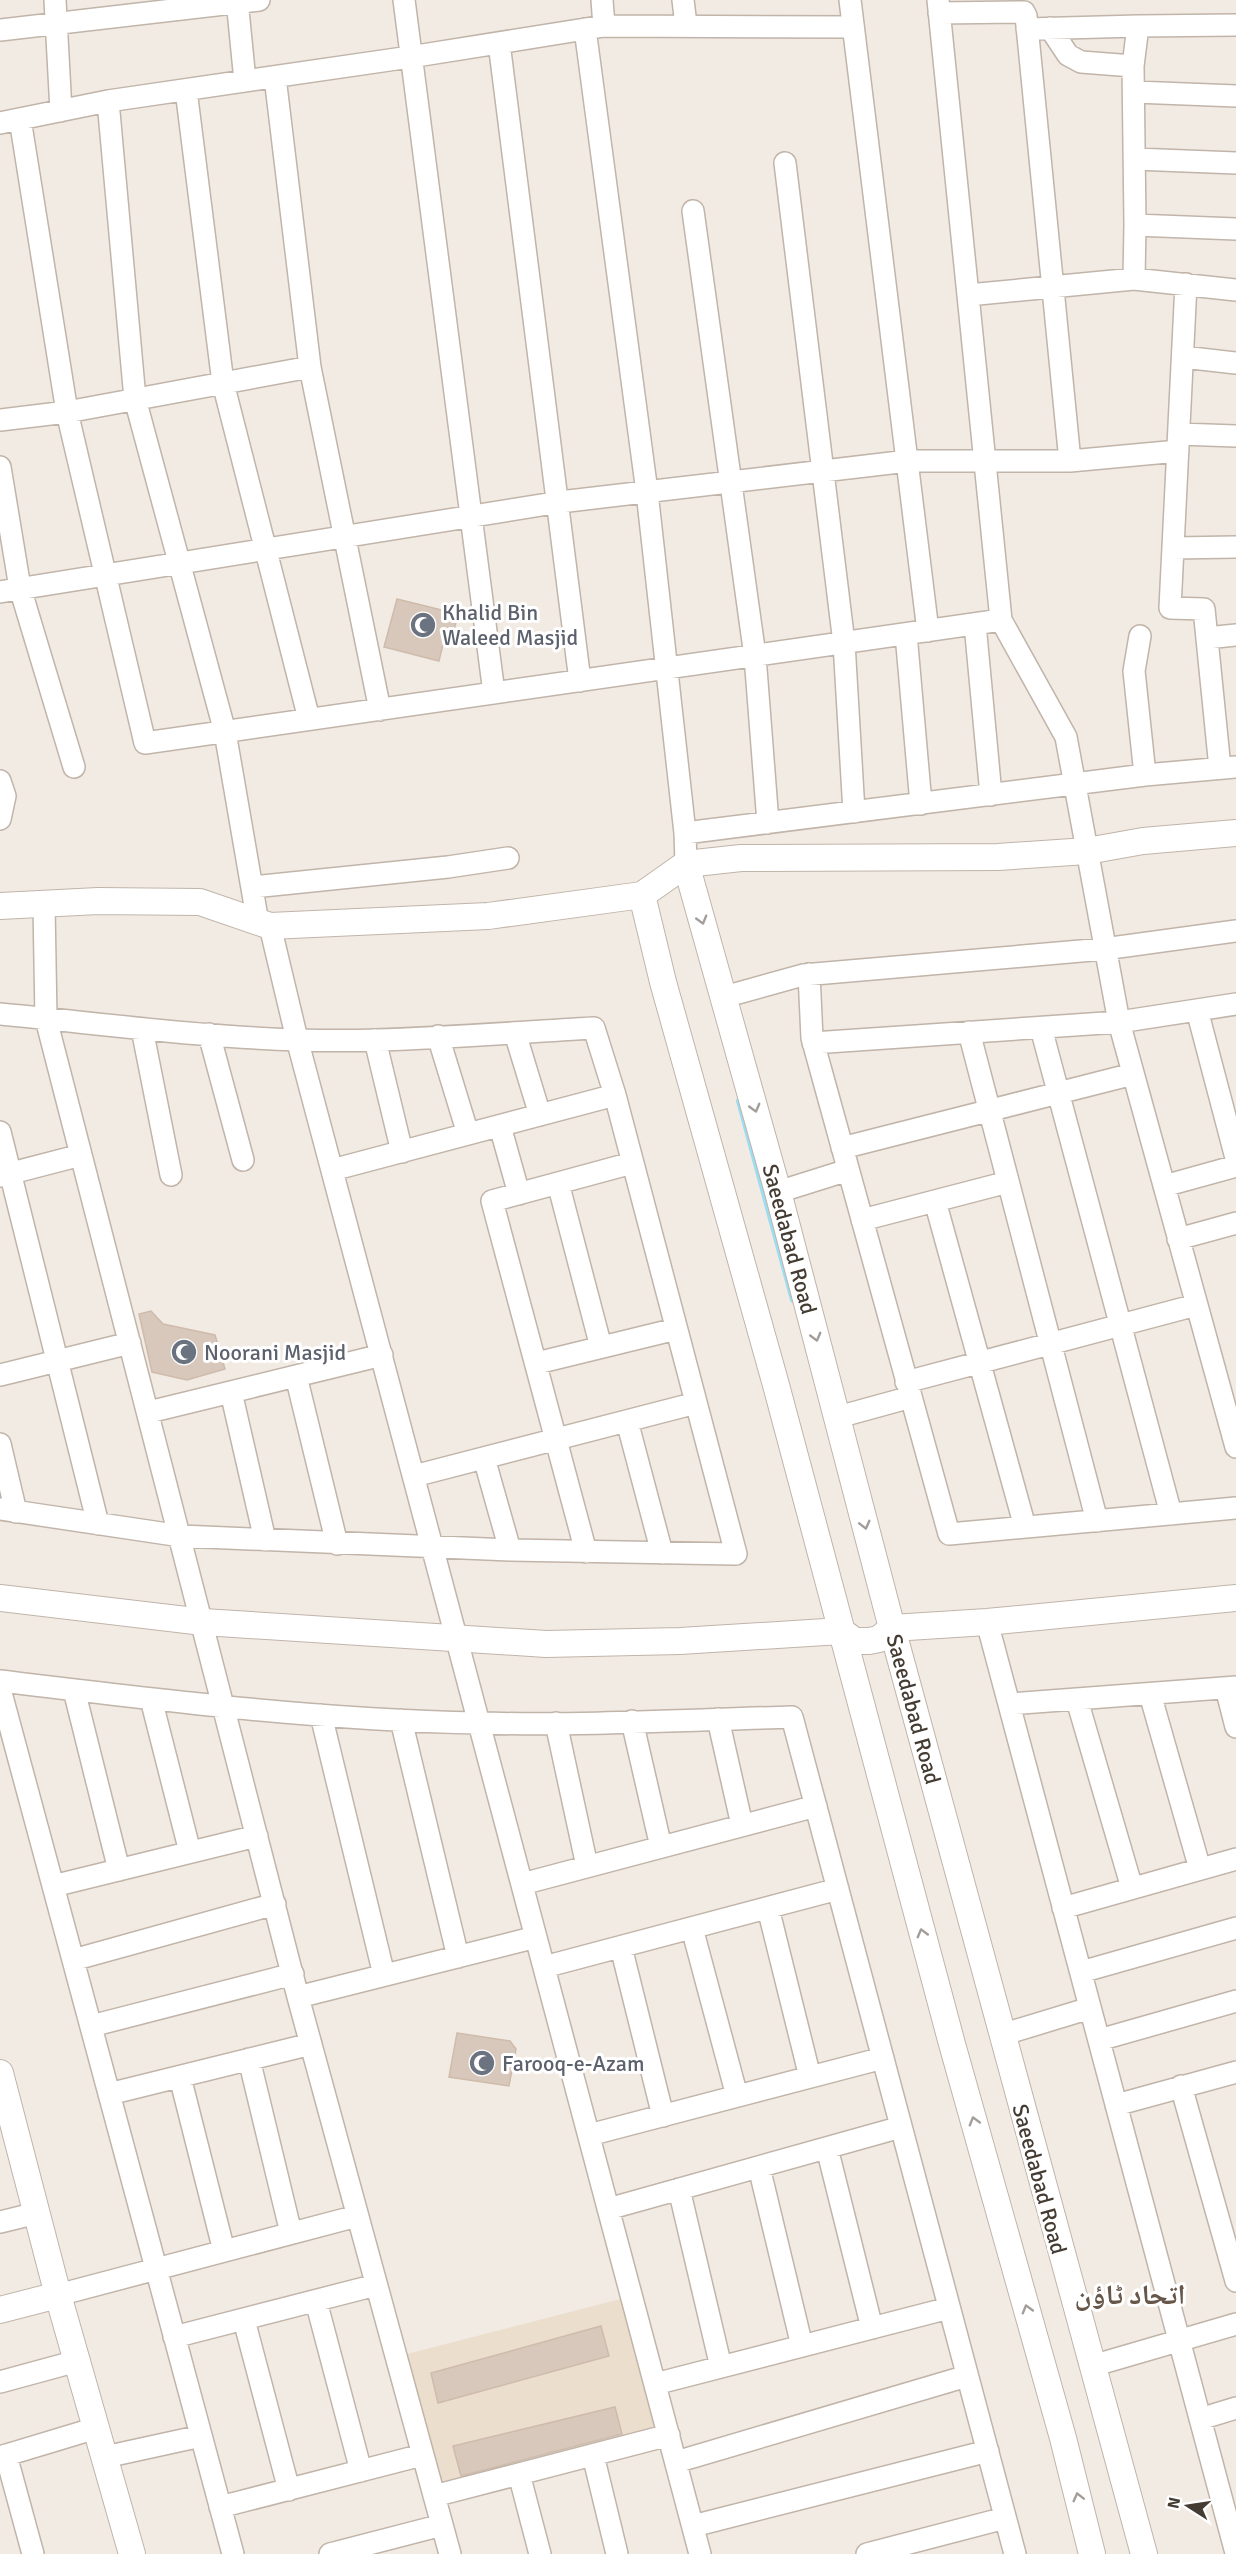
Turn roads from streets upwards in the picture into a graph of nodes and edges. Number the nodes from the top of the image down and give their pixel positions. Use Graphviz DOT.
graph roads {
  1 [pos="56,0"];
  2 [pos="259,0"];
  3 [pos="404,0"];
  4 [pos="602,0"];
  5 [pos="683,0"];
  6 [pos="850,0"];
  7 [pos="237,1"];
  8 [pos="157,6"];
  9 [pos="938,6"];
  10 [pos="57,23"];
  11 [pos="686,25"];
  12 [pos="1236,25"];
  13 [pos="1138,26"];
  14 [pos="595,27"];
  15 [pos="853,27"];
  16 [pos="1050,28"];
  17 [pos="1027,29"];
  18 [pos="0,30"];
  19 [pos="499,43"];
  20 [pos="410,57"];
  21 [pos="1133,66"];
  22 [pos="274,77"];
  23 [pos="245,81"];
  24 [pos="186,90"];
  25 [pos="1135,92"];
  26 [pos="1236,96"];
  27 [pos="108,101"];
  28 [pos="61,111"];
  29 [pos="10,121"];
  30 [pos="1135,159"];
  31 [pos="785,163"];
  32 [pos="1236,163"];
  33 [pos="693,211"];
  34 [pos="1135,225"];
  35 [pos="1236,229"];
  36 [pos="1134,279"];
  37 [pos="1186,284"];
  38 [pos="1052,287"];
  39 [pos="1236,290"];
  40 [pos="968,295"];
  41 [pos="1183,357"];
  42 [pos="1236,363"];
  43 [pos="310,367"];
  44 [pos="223,383"];
  45 [pos="135,399"];
  46 [pos="67,412"];
  47 [pos="0,420"];
  48 [pos="1236,436"];
  49 [pos="1179,443"];
  50 [pos="907,461"];
  51 [pos="985,461"];
  52 [pos="1070,461"];
  53 [pos="0,467"];
  54 [pos="823,471"];
  55 [pos="731,482"];
  56 [pos="648,492"];
  57 [pos="557,502"];
  58 [pos="471,516"];
  59 [pos="344,536"];
  60 [pos="1236,547"];
  61 [pos="1173,548"];
  62 [pos="265,549"];
  63 [pos="180,563"];
  64 [pos="104,575"];
  65 [pos="10,590"];
  66 [pos="1001,620"];
  67 [pos="975,624"];
  68 [pos="928,631"];
  69 [pos="906,634"];
  70 [pos="1236,635"];
  71 [pos="1140,636"];
  72 [pos="1207,638"];
  73 [pos="843,643"];
  74 [pos="755,656"];
  75 [pos="667,668"];
  76 [pos="580,681"];
  77 [pos="494,693"];
  78 [pos="380,710"];
  79 [pos="309,720"];
  80 [pos="225,732"];
  81 [pos="74,767"];
  82 [pos="1228,768"];
  83 [pos="1145,775"];
  84 [pos="0,781"];
  85 [pos="1075,785"];
  86 [pos="991,795"];
  87 [pos="921,804"];
  88 [pos="854,812"];
  89 [pos="0,819"];
  90 [pos="768,823"];
  91 [pos="685,833"];
  92 [pos="1236,833"];
  93 [pos="1087,851"];
  94 [pos="508,858"];
  95 [pos="686,864"];
  96 [pos="254,887"];
  97 [pos="642,895"];
  98 [pos="44,905"];
  99 [pos="0,906"];
  100 [pos="264,924"];
  101 [pos="1236,931"];
  102 [pos="1104,949"];
  103 [pos="809,974"];
  104 [pos="724,997"];
  105 [pos="1236,1004"];
  106 [pos="1197,1010"];
  107 [pos="0,1014"];
  108 [pos="46,1019"];
  109 [pos="1119,1022"];
  110 [pos="1041,1028"];
  111 [pos="142,1029"];
  112 [pos="969,1032"];
  113 [pos="515,1033"];
  114 [pos="209,1034"];
  115 [pos="438,1036"];
  116 [pos="297,1038"];
  117 [pos="375,1040"];
  118 [pos="813,1043"];
  119 [pos="1133,1074"];
  120 [pos="1058,1093"];
  121 [pos="615,1095"];
  122 [pos="989,1111"];
  123 [pos="540,1115"];
  124 [pos="500,1126"];
  125 [pos="0,1132"];
  126 [pos="468,1134"];
  127 [pos="842,1148"];
  128 [pos="402,1152"];
  129 [pos="81,1155"];
  130 [pos="1236,1158"];
  131 [pos="243,1160"];
  132 [pos="632,1163"];
  133 [pos="1236,1166"];
  134 [pos="332,1170"];
  135 [pos="848,1170"];
  136 [pos="5,1175"];
  137 [pos="171,1175"];
  138 [pos="1008,1182"];
  139 [pos="558,1183"];
  140 [pos="1164,1186"];
  141 [pos="778,1192"];
  142 [pos="519,1194"];
  143 [pos="935,1201"];
  144 [pos="862,1220"];
  145 [pos="1236,1223"];
  146 [pos="1178,1239"];
  147 [pos="1196,1305"];
  148 [pos="1120,1325"];
  149 [pos="676,1329"];
  150 [pos="130,1343"];
  151 [pos="1050,1344"];
  152 [pos="601,1347"];
  153 [pos="382,1355"];
  154 [pos="57,1361"];
  155 [pos="537,1363"];
  156 [pos="980,1363"];
  157 [pos="0,1375"];
  158 [pos="296,1376"];
  159 [pos="1227,1381"];
  160 [pos="909,1390"];
  161 [pos="231,1392"];
  162 [pos="696,1403"];
  163 [pos="148,1412"];
  164 [pos="838,1417"];
  165 [pos="627,1421"];
  166 [pos="557,1439"];
  167 [pos="0,1444"];
  168 [pos="1236,1446"];
  169 [pos="484,1458"];
  170 [pos="414,1476"];
  171 [pos="1236,1508"];
  172 [pos="8,1510"];
  173 [pos="1171,1514"];
  174 [pos="1097,1521"];
  175 [pos="98,1524"];
  176 [pos="1025,1527"];
  177 [pos="181,1536"];
  178 [pos="265,1540"];
  179 [pos="337,1544"];
  180 [pos="433,1547"];
  181 [pos="510,1550"];
  182 [pos="586,1551"];
  183 [pos="662,1553"];
  184 [pos="0,1598"];
  185 [pos="1236,1598"];
  186 [pos="203,1622"];
  187 [pos="987,1622"];
  188 [pos="892,1628"];
  189 [pos="841,1631"];
  190 [pos="457,1638"];
  191 [pos="0,1681"];
  192 [pos="1231,1687"];
  193 [pos="0,1689"];
  194 [pos="74,1690"];
  195 [pos="1150,1694"];
  196 [pos="151,1699"];
  197 [pos="1077,1700"];
  198 [pos="1009,1704"];
  199 [pos="225,1708"];
  200 [pos="321,1715"];
  201 [pos="718,1719"];
  202 [pos="401,1720"];
  203 [pos="632,1721"];
  204 [pos="479,1723"];
  205 [pos="556,1724"];
  206 [pos="1236,1727"];
  207 [pos="816,1806"];
  208 [pos="742,1825"];
  209 [pos="257,1836"];
  210 [pos="661,1847"];
  211 [pos="190,1852"];
  212 [pos="1236,1859"];
  213 [pos="587,1866"];
  214 [pos="1200,1869"];
  215 [pos="119,1870"];
  216 [pos="522,1884"];
  217 [pos="53,1886"];
  218 [pos="1132,1888"];
  219 [pos="838,1889"];
  220 [pos="275,1904"];
  221 [pos="768,1908"];
  222 [pos="1063,1908"];
  223 [pos="692,1928"];
  224 [pos="1236,1928"];
  225 [pos="536,1937"];
  226 [pos="621,1947"];
  227 [pos="458,1957"];
  228 [pos="73,1960"];
  229 [pos="544,1967"];
  230 [pos="1081,1972"];
  231 [pos="292,1974"];
  232 [pos="384,1975"];
  233 [pos="298,1997"];
  234 [pos="1236,2001"];
  235 [pos="1090,2008"];
  236 [pos="91,2026"];
  237 [pos="1001,2035"];
  238 [pos="1098,2040"];
  239 [pos="311,2044"];
  240 [pos="883,2058"];
  241 [pos="249,2059"];
  242 [pos="1236,2072"];
  243 [pos="0,2073"];
  244 [pos="180,2077"];
  245 [pos="810,2077"];
  246 [pos="1181,2085"];
  247 [pos="109,2094"];
  248 [pos="737,2096"];
  249 [pos="1116,2105"];
  250 [pos="663,2116"];
  251 [pos="901,2127"];
  252 [pos="589,2135"];
  253 [pos="827,2148"];
  254 [pos="759,2167"];
  255 [pos="679,2189"];
  256 [pos="608,2209"];
  257 [pos="37,2213"];
  258 [pos="357,2216"];
  259 [pos="0,2222"];
  260 [pos="291,2233"];
  261 [pos="224,2251"];
  262 [pos="156,2269"];
  263 [pos="1236,2281"];
  264 [pos="376,2285"];
  265 [pos="58,2295"];
  266 [pos="316,2301"];
  267 [pos="949,2308"];
  268 [pos="0,2310"];
  269 [pos="244,2320"];
  270 [pos="1236,2324"];
  271 [pos="872,2328"];
  272 [pos="174,2337"];
  273 [pos="1179,2341"];
  274 [pos="802,2346"];
  275 [pos="77,2361"];
  276 [pos="1092,2366"];
  277 [pos="721,2367"];
  278 [pos="967,2376"];
  279 [pos="0,2382"];
  280 [pos="655,2384"];
  281 [pos="1236,2408"];
  282 [pos="1200,2419"];
  283 [pos="96,2428"];
  284 [pos="669,2435"];
  285 [pos="201,2436"];
  286 [pos="988,2451"];
  287 [pos="423,2455"];
  288 [pos="593,2455"];
  289 [pos="3,2456"];
  290 [pos="105,2457"];
  291 [pos="676,2462"];
  292 [pos="362,2471"];
  293 [pos="519,2474"];
  294 [pos="289,2490"];
  295 [pos="434,2496"];
  296 [pos="220,2507"];
  297 [pos="1005,2518"];
  298 [pos="442,2525"];
  299 [pos="693,2526"];
  300 [pos="1236,2553"];
  301 [pos="33,2554"];
  302 [pos="132,2554"];
  303 [pos="233,2554"];
  304 [pos="330,2554"];
  305 [pos="450,2554"];
  306 [pos="540,2554"];
  307 [pos="617,2554"];
  308 [pos="700,2554"];
  309 [pos="867,2554"];
  310 [pos="1015,2554"];
  311 [pos="1092,2554"];
  312 [pos="1144,2554"];
  1 -- 10 [label="street"];
  2 -- 7 [label="street"];
  3 -- 20 [label="street"];
  4 -- 14 [label="street"];
  5 -- 11 [label="street"];
  6 -- 15 [label="street"];
  7 -- 8 [label="street"];
  7 -- 23 [label="street"];
  8 -- 10 [label="street"];
  9 -- 17 [label="street"];
  9 -- 40 [label="street"];
  10 -- 18 [label="street"];
  10 -- 28 [label="street"];
  11 -- 14 [label="street"];
  11 -- 15 [label="street"];
  12 -- 13 [label="street"];
  13 -- 16 [label="street"];
  13 -- 21 [label="street"];
  14 -- 19 [label="street"];
  14 -- 56 [label="street"];
  15 -- 50 [label="street"];
  16 -- 17 [label="street"];
  16 -- 21 [label="street"];
  17 -- 38 [label="street"];
  19 -- 20 [label="street"];
  19 -- 57 [label="street"];
  20 -- 22 [label="street"];
  20 -- 58 [label="street"];
  21 -- 25 [label="street"];
  22 -- 23 [label="street"];
  22 -- 43 [label="street"];
  23 -- 24 [label="street"];
  24 -- 27 [label="street"];
  24 -- 44 [label="street"];
  25 -- 26 [label="street"];
  25 -- 30 [label="street"];
  27 -- 28 [label="street"];
  27 -- 45 [label="street"];
  28 -- 29 [label="street"];
  29 -- 46 [label="street"];
  30 -- 32 [label="street"];
  30 -- 34 [label="street"];
  31 -- 54 [label="street"];
  33 -- 55 [label="street"];
  34 -- 35 [label="street"];
  34 -- 36 [label="street"];
  36 -- 37 [label="street"];
  36 -- 38 [label="street"];
  37 -- 39 [label="street"];
  37 -- 41 [label="street"];
  38 -- 40 [label="street"];
  38 -- 52 [label="street"];
  40 -- 51 [label="street"];
  41 -- 42 [label="street"];
  41 -- 49 [label="street"];
  43 -- 44 [label="street"];
  43 -- 59 [label="street"];
  44 -- 45 [label="street"];
  44 -- 62 [label="street"];
  45 -- 46 [label="street"];
  45 -- 63 [label="street"];
  46 -- 47 [label="street"];
  46 -- 64 [label="street"];
  48 -- 49 [label="street"];
  49 -- 52 [label="street"];
  49 -- 61 [label="street"];
  50 -- 51 [label="street"];
  50 -- 54 [label="street"];
  50 -- 68 [label="street"];
  51 -- 52 [label="street"];
  51 -- 66 [label="street"];
  53 -- 65 [label="street"];
  54 -- 55 [label="street"];
  54 -- 73 [label="street"];
  55 -- 56 [label="street"];
  55 -- 74 [label="street"];
  56 -- 57 [label="street"];
  56 -- 75 [label="street"];
  57 -- 58 [label="street"];
  57 -- 76 [label="street"];
  58 -- 59 [label="street"];
  58 -- 77 [label="street"];
  59 -- 62 [label="street"];
  59 -- 78 [label="street"];
  60 -- 61 [label="street"];
  61 -- 72 [label="street"];
  62 -- 63 [label="street"];
  62 -- 79 [label="street"];
  63 -- 64 [label="street"];
  63 -- 80 [label="street"];
  64 -- 65 [label="street"];
  64 -- 80 [label="street"];
  65 -- 81 [label="street"];
  66 -- 67 [label="street"];
  66 -- 85 [label="street"];
  67 -- 68 [label="street"];
  67 -- 86 [label="street"];
  68 -- 69 [label="street"];
  69 -- 73 [label="street"];
  69 -- 87 [label="street"];
  70 -- 72 [label="street"];
  71 -- 83 [label="street"];
  72 -- 82 [label="street"];
  73 -- 74 [label="street"];
  73 -- 88 [label="street"];
  74 -- 75 [label="street"];
  74 -- 90 [label="street"];
  75 -- 76 [label="street"];
  75 -- 91 [label="street"];
  76 -- 77 [label="street"];
  77 -- 78 [label="street"];
  78 -- 79 [label="street"];
  79 -- 80 [label="street"];
  80 -- 96 [label="street"];
  82 -- 83 [label="street"];
  83 -- 85 [label="street"];
  84 -- 89 [label="street"];
  85 -- 86 [label="street"];
  85 -- 93 [label="street"];
  86 -- 87 [label="street"];
  87 -- 88 [label="street"];
  88 -- 90 [label="street"];
  90 -- 91 [label="street"];
  91 -- 95 [label="street"];
  92 -- 93 [label="street"];
  93 -- 95 [label="street"];
  93 -- 102 [label="street"];
  94 -- 96 [label="street"];
  95 -- 97 [label="street"];
  95 -- 104 [label="street, Saeedabad Road, one-way"];
  96 -- 100 [label="street"];
  97 -- 100 [label="street"];
  97 -- 189 [label="street"];
  98 -- 99 [label="street"];
  98 -- 100 [label="street"];
  98 -- 108 [label="street"];
  100 -- 116 [label="street"];
  101 -- 102 [label="street"];
  102 -- 103 [label="street"];
  102 -- 109 [label="street"];
  103 -- 104 [label="street"];
  103 -- 118 [label="street"];
  104 -- 141 [label="street, Saeedabad Road, one-way"];
  105 -- 106 [label="street"];
  106 -- 109 [label="street"];
  106 -- 130 [label="street"];
  107 -- 108 [label="street"];
  108 -- 111 [label="street"];
  108 -- 129 [label="street"];
  109 -- 110 [label="street"];
  109 -- 119 [label="street"];
  110 -- 112 [label="street"];
  110 -- 120 [label="street"];
  111 -- 114 [label="street"];
  111 -- 137 [label="street"];
  112 -- 118 [label="street"];
  112 -- 122 [label="street"];
  113 -- 115 [label="street"];
  113 -- 121 [label="street"];
  113 -- 123 [label="street"];
  114 -- 116 [label="street"];
  114 -- 131 [label="street"];
  115 -- 117 [label="street"];
  115 -- 126 [label="street"];
  116 -- 117 [label="street"];
  116 -- 134 [label="street"];
  117 -- 128 [label="street"];
  118 -- 127 [label="street"];
  119 -- 120 [label="street"];
  119 -- 140 [label="street"];
  120 -- 122 [label="street"];
  120 -- 148 [label="street"];
  121 -- 123 [label="street"];
  121 -- 132 [label="street"];
  122 -- 127 [label="street"];
  122 -- 138 [label="street"];
  123 -- 124 [label="street"];
  124 -- 126 [label="street"];
  124 -- 142 [label="street"];
  125 -- 136 [label="street"];
  126 -- 128 [label="street"];
  127 -- 135 [label="street"];
  128 -- 134 [label="street"];
  129 -- 136 [label="street"];
  129 -- 150 [label="street"];
  132 -- 139 [label="street"];
  132 -- 149 [label="street"];
  133 -- 140 [label="street"];
  134 -- 153 [label="street"];
  135 -- 141 [label="street"];
  135 -- 144 [label="street"];
  136 -- 154 [label="street"];
  138 -- 143 [label="street"];
  138 -- 151 [label="street"];
  139 -- 142 [label="street"];
  139 -- 152 [label="street"];
  140 -- 146 [label="street"];
  141 -- 164 [label="street, Saeedabad Road, one-way"];
  142 -- 155 [label="street"];
  143 -- 144 [label="street"];
  143 -- 156 [label="street"];
  144 -- 160 [label="street"];
  145 -- 146 [label="street"];
  146 -- 147 [label="street"];
  147 -- 148 [label="street"];
  147 -- 159 [label="street"];
  148 -- 151 [label="street"];
  148 -- 173 [label="street"];
  149 -- 152 [label="street"];
  149 -- 162 [label="street"];
  150 -- 154 [label="street"];
  150 -- 163 [label="street"];
  151 -- 156 [label="street"];
  151 -- 174 [label="street"];
  152 -- 155 [label="street"];
  153 -- 158 [label="street"];
  153 -- 170 [label="street"];
  154 -- 157 [label="street"];
  154 -- 175 [label="street"];
  155 -- 166 [label="street"];
  156 -- 160 [label="street"];
  156 -- 176 [label="street"];
  158 -- 161 [label="street"];
  158 -- 179 [label="street"];
  159 -- 168 [label="street"];
  160 -- 164 [label="street"];
  160 -- 176 [label="street"];
  161 -- 163 [label="street"];
  161 -- 178 [label="street"];
  162 -- 165 [label="street"];
  162 -- 183 [label="street"];
  163 -- 177 [label="street"];
  164 -- 188 [label="street, Saeedabad Road, one-way"];
  165 -- 166 [label="street"];
  165 -- 183 [label="street"];
  166 -- 169 [label="street"];
  166 -- 182 [label="street"];
  167 -- 172 [label="street"];
  169 -- 170 [label="street"];
  169 -- 181 [label="street"];
  170 -- 180 [label="street"];
  171 -- 173 [label="street"];
  172 -- 175 [label="street"];
  173 -- 174 [label="street"];
  174 -- 176 [label="street"];
  175 -- 177 [label="street"];
  177 -- 178 [label="street"];
  177 -- 186 [label="street"];
  178 -- 179 [label="street"];
  179 -- 180 [label="street"];
  180 -- 181 [label="street"];
  180 -- 190 [label="street"];
  181 -- 182 [label="street"];
  182 -- 183 [label="street"];
  184 -- 186 [label="street"];
  185 -- 187 [label="street"];
  186 -- 190 [label="street"];
  186 -- 199 [label="street"];
  187 -- 188 [label="street"];
  187 -- 198 [label="street"];
  188 -- 189 [label="street"];
  188 -- 237 [label="street, Saeedabad Road"];
  189 -- 190 [label="street"];
  311 -- 189 [label="street, one-way"];
  190 -- 204 [label="street"];
  191 -- 194 [label="street"];
  192 -- 195 [label="street"];
  192 -- 206 [label="street"];
  193 -- 217 [label="street"];
  194 -- 196 [label="street"];
  194 -- 215 [label="street"];
  195 -- 197 [label="street"];
  195 -- 214 [label="street"];
  196 -- 199 [label="street"];
  196 -- 211 [label="street"];
  197 -- 198 [label="street"];
  197 -- 218 [label="street"];
  198 -- 222 [label="street"];
  199 -- 200 [label="street"];
  199 -- 209 [label="street"];
  200 -- 202 [label="street"];
  200 -- 232 [label="street"];
  201 -- 203 [label="street"];
  201 -- 207 [label="street"];
  201 -- 208 [label="street"];
  202 -- 204 [label="street"];
  202 -- 227 [label="street"];
  203 -- 205 [label="street"];
  203 -- 210 [label="street"];
  204 -- 205 [label="street"];
  204 -- 216 [label="street"];
  205 -- 213 [label="street"];
  207 -- 208 [label="street"];
  207 -- 219 [label="street"];
  208 -- 210 [label="street"];
  209 -- 211 [label="street"];
  209 -- 220 [label="street"];
  210 -- 213 [label="street"];
  211 -- 215 [label="street"];
  212 -- 214 [label="street"];
  213 -- 216 [label="street"];
  214 -- 218 [label="street"];
  215 -- 217 [label="street"];
  216 -- 225 [label="street"];
  217 -- 228 [label="street"];
  218 -- 222 [label="street"];
  219 -- 221 [label="street"];
  219 -- 240 [label="street"];
  220 -- 228 [label="street"];
  220 -- 231 [label="street"];
  221 -- 223 [label="street"];
  221 -- 245 [label="street"];
  222 -- 230 [label="street"];
  223 -- 226 [label="street"];
  223 -- 248 [label="street"];
  224 -- 230 [label="street"];
  225 -- 227 [label="street"];
  225 -- 229 [label="street"];
  226 -- 229 [label="street"];
  226 -- 250 [label="street"];
  227 -- 232 [label="street"];
  228 -- 236 [label="street"];
  229 -- 252 [label="street"];
  230 -- 235 [label="street"];
  231 -- 233 [label="street"];
  231 -- 236 [label="street"];
  232 -- 233 [label="street"];
  233 -- 239 [label="street"];
  234 -- 238 [label="street"];
  235 -- 237 [label="street"];
  235 -- 238 [label="street"];
  236 -- 247 [label="street"];
  237 -- 276 [label="street, Saeedabad Road"];
  238 -- 249 [label="street"];
  239 -- 241 [label="street"];
  239 -- 258 [label="street"];
  240 -- 245 [label="street"];
  240 -- 251 [label="street"];
  241 -- 244 [label="street"];
  241 -- 260 [label="street"];
  242 -- 246 [label="street"];
  243 -- 257 [label="street"];
  244 -- 247 [label="street"];
  244 -- 261 [label="street"];
  245 -- 248 [label="street"];
  246 -- 249 [label="street"];
  246 -- 263 [label="street"];
  247 -- 262 [label="street"];
  248 -- 250 [label="street"];
  249 -- 273 [label="street"];
  250 -- 252 [label="street"];
  251 -- 253 [label="street"];
  251 -- 267 [label="street"];
  252 -- 256 [label="street"];
  253 -- 254 [label="street"];
  253 -- 271 [label="street"];
  254 -- 255 [label="street"];
  254 -- 274 [label="street"];
  255 -- 256 [label="street"];
  255 -- 277 [label="street"];
  256 -- 280 [label="street"];
  257 -- 259 [label="street"];
  257 -- 265 [label="street"];
  258 -- 260 [label="street"];
  258 -- 264 [label="street"];
  260 -- 261 [label="street"];
  261 -- 262 [label="street"];
  262 -- 265 [label="street"];
  262 -- 272 [label="street"];
  264 -- 266 [label="street"];
  264 -- 287 [label="street"];
  265 -- 268 [label="street"];
  265 -- 275 [label="street"];
  266 -- 269 [label="street"];
  266 -- 292 [label="street"];
  267 -- 271 [label="street"];
  267 -- 278 [label="street"];
  269 -- 272 [label="street"];
  269 -- 294 [label="street"];
  270 -- 273 [label="street"];
  271 -- 274 [label="street"];
  272 -- 285 [label="street"];
  273 -- 276 [label="street"];
  273 -- 282 [label="street"];
  274 -- 277 [label="street"];
  275 -- 279 [label="street"];
  275 -- 283 [label="street"];
  276 -- 312 [label="street, Saeedabad Road"];
  277 -- 280 [label="street"];
  278 -- 286 [label="street"];
  278 -- 291 [label="street"];
  280 -- 284 [label="street"];
  281 -- 282 [label="street"];
  282 -- 300 [label="street"];
  283 -- 289 [label="street"];
  283 -- 290 [label="street"];
  284 -- 288 [label="street"];
  284 -- 291 [label="street"];
  285 -- 290 [label="street"];
  285 -- 296 [label="street"];
  286 -- 297 [label="street"];
  286 -- 299 [label="street"];
  287 -- 292 [label="street"];
  287 -- 295 [label="street"];
  288 -- 293 [label="street"];
  288 -- 307 [label="street"];
  289 -- 301 [label="street"];
  290 -- 302 [label="street"];
  291 -- 299 [label="street"];
  292 -- 294 [label="street"];
  293 -- 295 [label="street"];
  293 -- 306 [label="street"];
  294 -- 296 [label="street"];
  295 -- 298 [label="street"];
  296 -- 303 [label="street"];
  297 -- 309 [label="street"];
  297 -- 310 [label="street"];
  298 -- 304 [label="street"];
  298 -- 305 [label="street"];
  299 -- 308 [label="street"];
}
